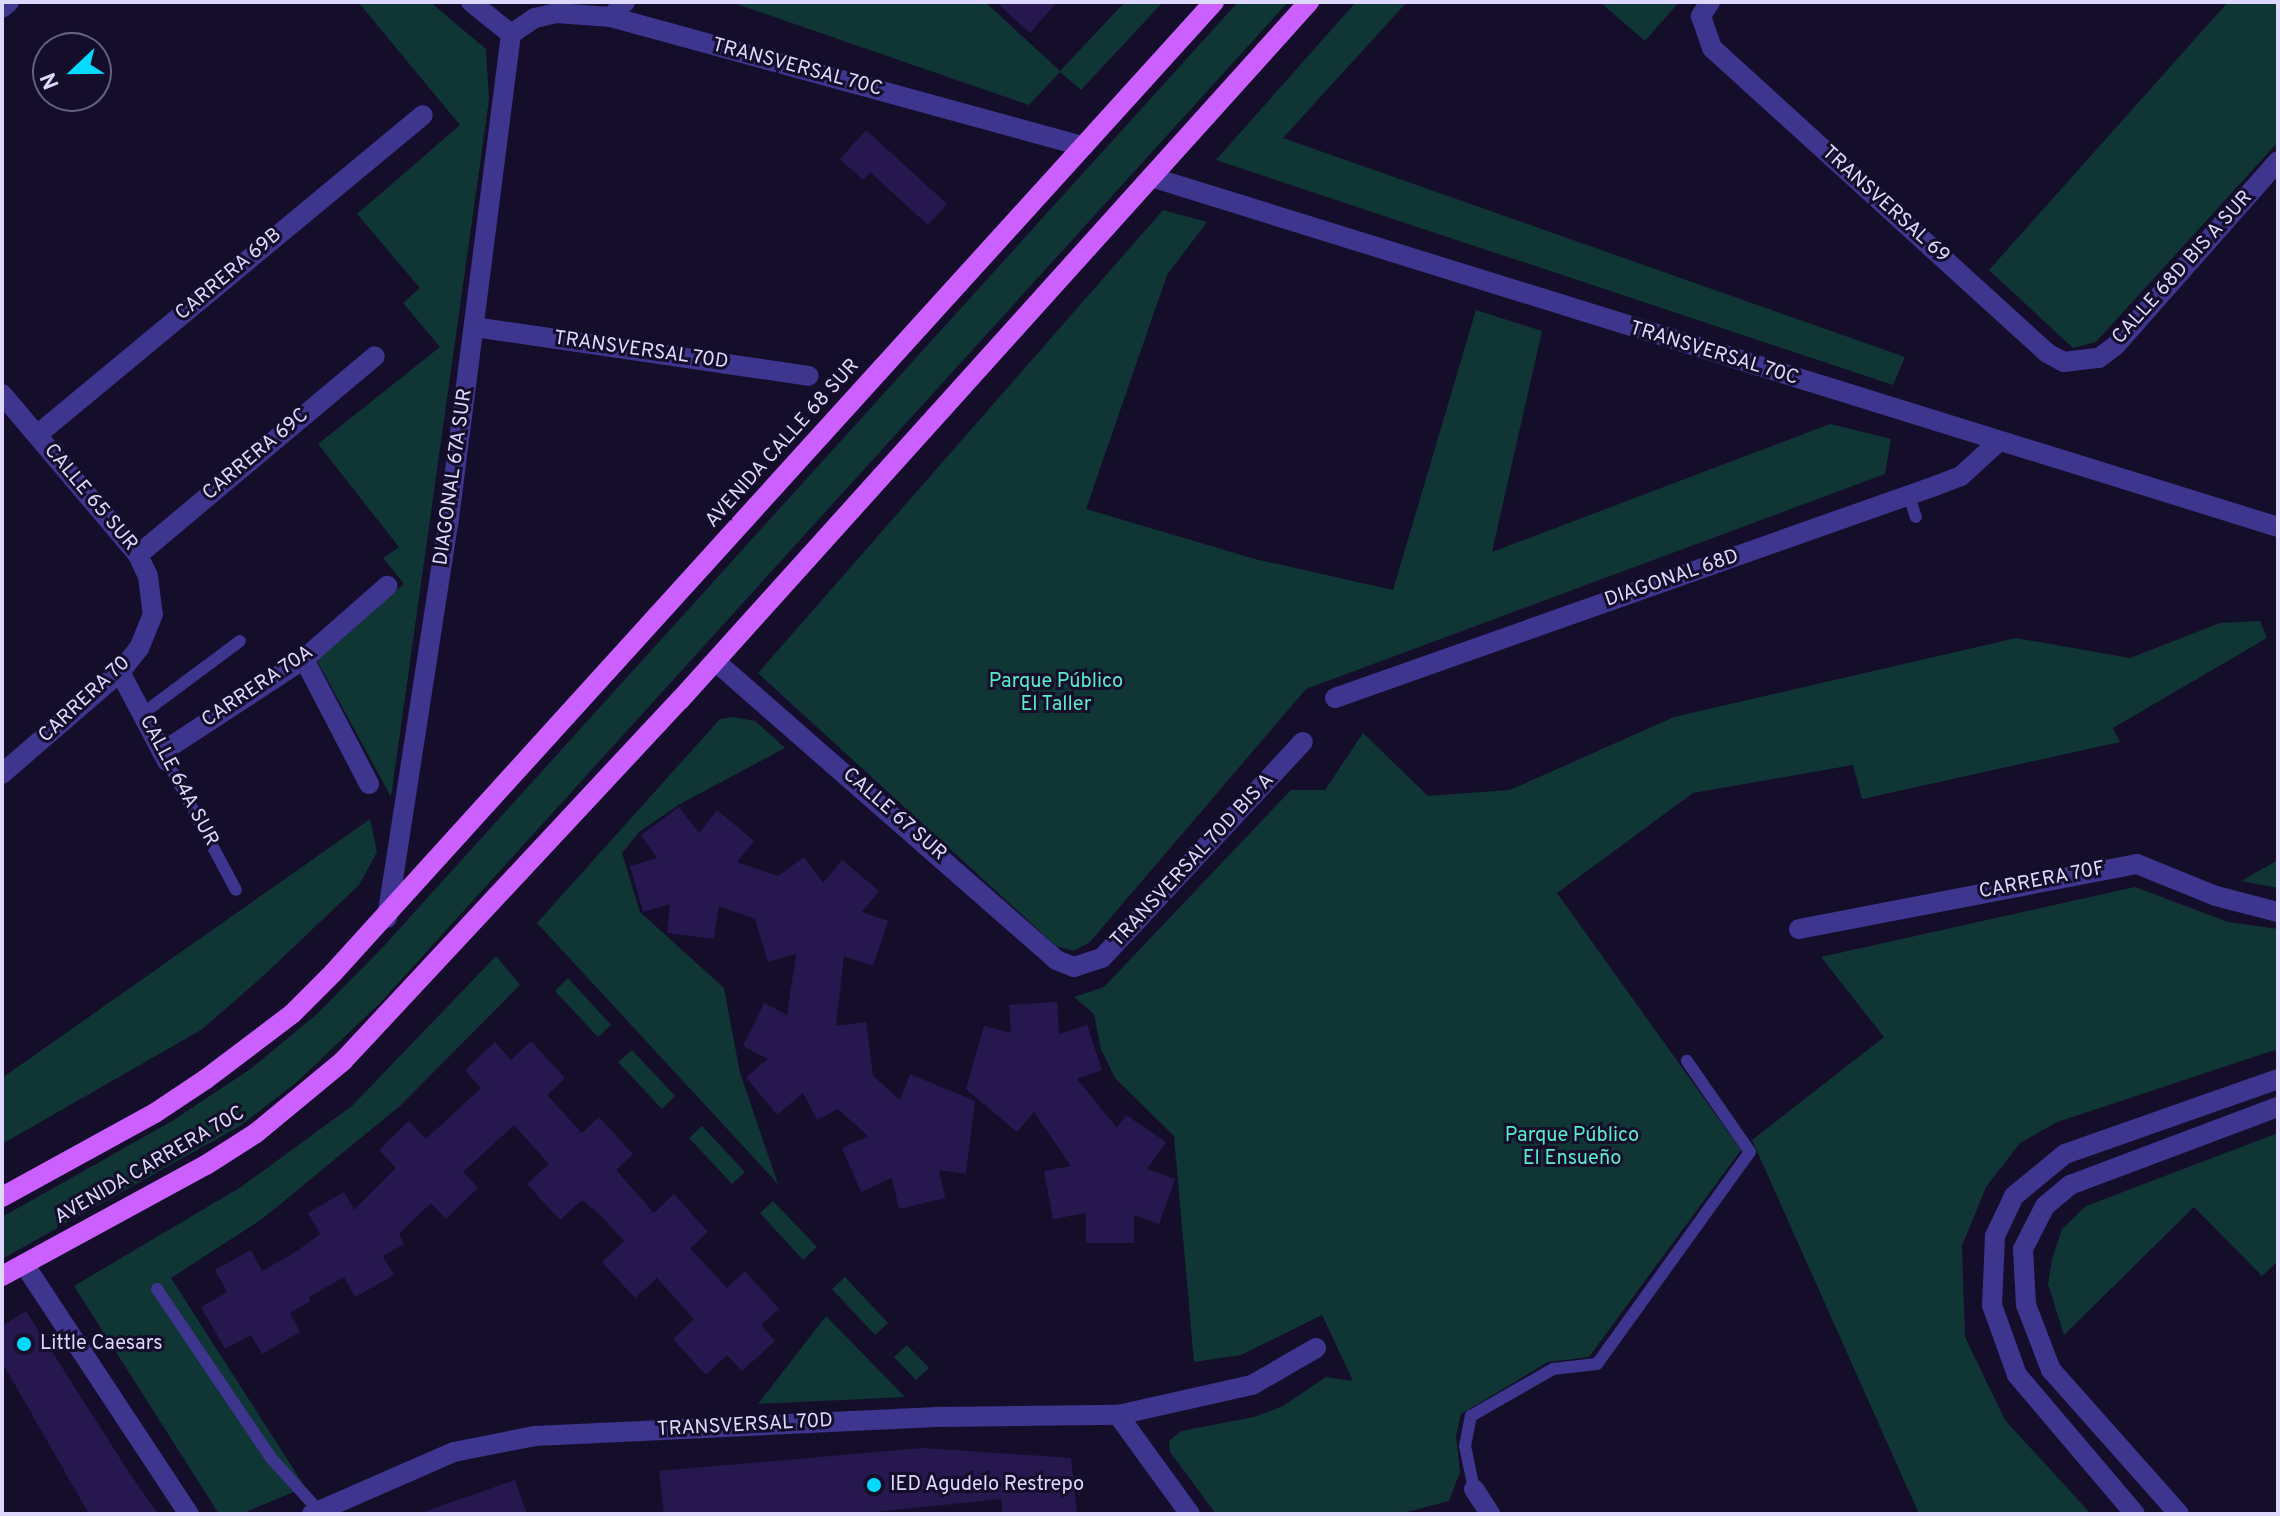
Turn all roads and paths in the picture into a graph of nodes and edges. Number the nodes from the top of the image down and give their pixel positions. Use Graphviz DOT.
graph roads {
  1 [pos="9,2"];
  2 [pos="471,2"];
  3 [pos="1214,2"];
  4 [pos="1309,2"];
  5 [pos="1710,2"];
  6 [pos="2,8"];
  7 [pos="618,10"];
  8 [pos="511,34"];
  9 [pos="423,115"];
  10 [pos="1084,146"];
  11 [pos="2278,161"];
  12 [pos="1151,177"];
  13 [pos="474,327"];
  14 [pos="375,356"];
  15 [pos="2080,364"];
  16 [pos="808,376"];
  17 [pos="2,394"];
  18 [pos="37,435"];
  19 [pos="1997,443"];
  20 [pos="1909,496"];
  21 [pos="1916,517"];
  22 [pos="2278,527"];
  23 [pos="138,555"];
  24 [pos="387,586"];
  25 [pos="153,614"];
  26 [pos="240,641"];
  27 [pos="304,659"];
  28 [pos="715,661"];
  29 [pos="120,672"];
  30 [pos="1335,698"];
  31 [pos="142,714"];
  32 [pos="1303,742"];
  33 [pos="164,756"];
  34 [pos="2,774"];
  35 [pos="369,784"];
  36 [pos="236,890"];
  37 [pos="2278,912"];
  38 [pos="387,918"];
  39 [pos="1799,929"];
  40 [pos="1074,967"];
  41 [pos="1687,1061"];
  42 [pos="2278,1079"];
  43 [pos="2278,1107"];
  44 [pos="2,1197"];
  45 [pos="24,1264"];
  46 [pos="2,1276"];
  47 [pos="157,1289"];
  48 [pos="1316,1348"];
  49 [pos="1118,1415"];
  50 [pos="1474,1489"];
  51 [pos="315,1513"];
  52 [pos="189,1514"];
  53 [pos="1190,1514"];
  54 [pos="1490,1514"];
  55 [pos="2135,1514"];
  56 [pos="2179,1514"];
  1 -- 6 [label="street"];
  2 -- 8 [label="street"];
  3 -- 10 [label="main road, AVENIDA CALLE 68 SUR"];
  4 -- 12 [label="main road"];
  5 -- 15 [label="street, TRANSVERSAL 69"];
  7 -- 8 [label="street, TRANSVERSAL 70C"];
  7 -- 10 [label="street, TRANSVERSAL 70C"];
  8 -- 13 [label="street, DIAGONAL 67A SUR"];
  9 -- 18 [label="street, CARRERA 69B"];
  10 -- 38 [label="main road, AVENIDA CALLE 68 SUR"];
  11 -- 15 [label="street, CALLE 68D BIS A SUR"];
  12 -- 19 [label="street, TRANSVERSAL 70C"];
  12 -- 28 [label="main road"];
  13 -- 16 [label="street, TRANSVERSAL 70D"];
  13 -- 38 [label="street, DIAGONAL 67A SUR"];
  14 -- 23 [label="street, CARRERA 69C"];
  17 -- 18 [label="street, CALLE 65 SUR"];
  18 -- 23 [label="street, CALLE 65 SUR"];
  19 -- 20 [label="street, DIAGONAL 68D"];
  19 -- 22 [label="street, TRANSVERSAL 70C"];
  20 -- 21 [label="lane"];
  20 -- 30 [label="street, DIAGONAL 68D"];
  23 -- 25 [label="street, CALLE 65 SUR"];
  24 -- 27 [label="street, CARRERA 70A"];
  25 -- 29 [label="street, CARRERA 70"];
  26 -- 31 [label="lane"];
  27 -- 33 [label="street, CARRERA 70A"];
  27 -- 35 [label="street"];
  28 -- 40 [label="street, CALLE 67 SUR"];
  28 -- 45 [label="main road, AVENIDA CARRERA 70C"];
  29 -- 31 [label="street, CALLE 64A SUR"];
  29 -- 34 [label="street, CARRERA 70"];
  31 -- 33 [label="street, CALLE 64A SUR"];
  32 -- 40 [label="street, TRANSVERSAL 70D BIS A"];
  33 -- 36 [label="lane, CALLE 64A SUR"];
  37 -- 39 [label="street, CARRERA 70F"];
  38 -- 44 [label="main road"];
  41 -- 50 [label="lane"];
  42 -- 55 [label="street"];
  43 -- 56 [label="street"];
  45 -- 46 [label="main road, AVENIDA CARRERA 70C"];
  45 -- 52 [label="street"];
  47 -- 51 [label="lane"];
  48 -- 49 [label="street, TRANSVERSAL 70D"];
  49 -- 51 [label="street, TRANSVERSAL 70D"];
  49 -- 53 [label="street"];
  50 -- 54 [label="street"];
}
